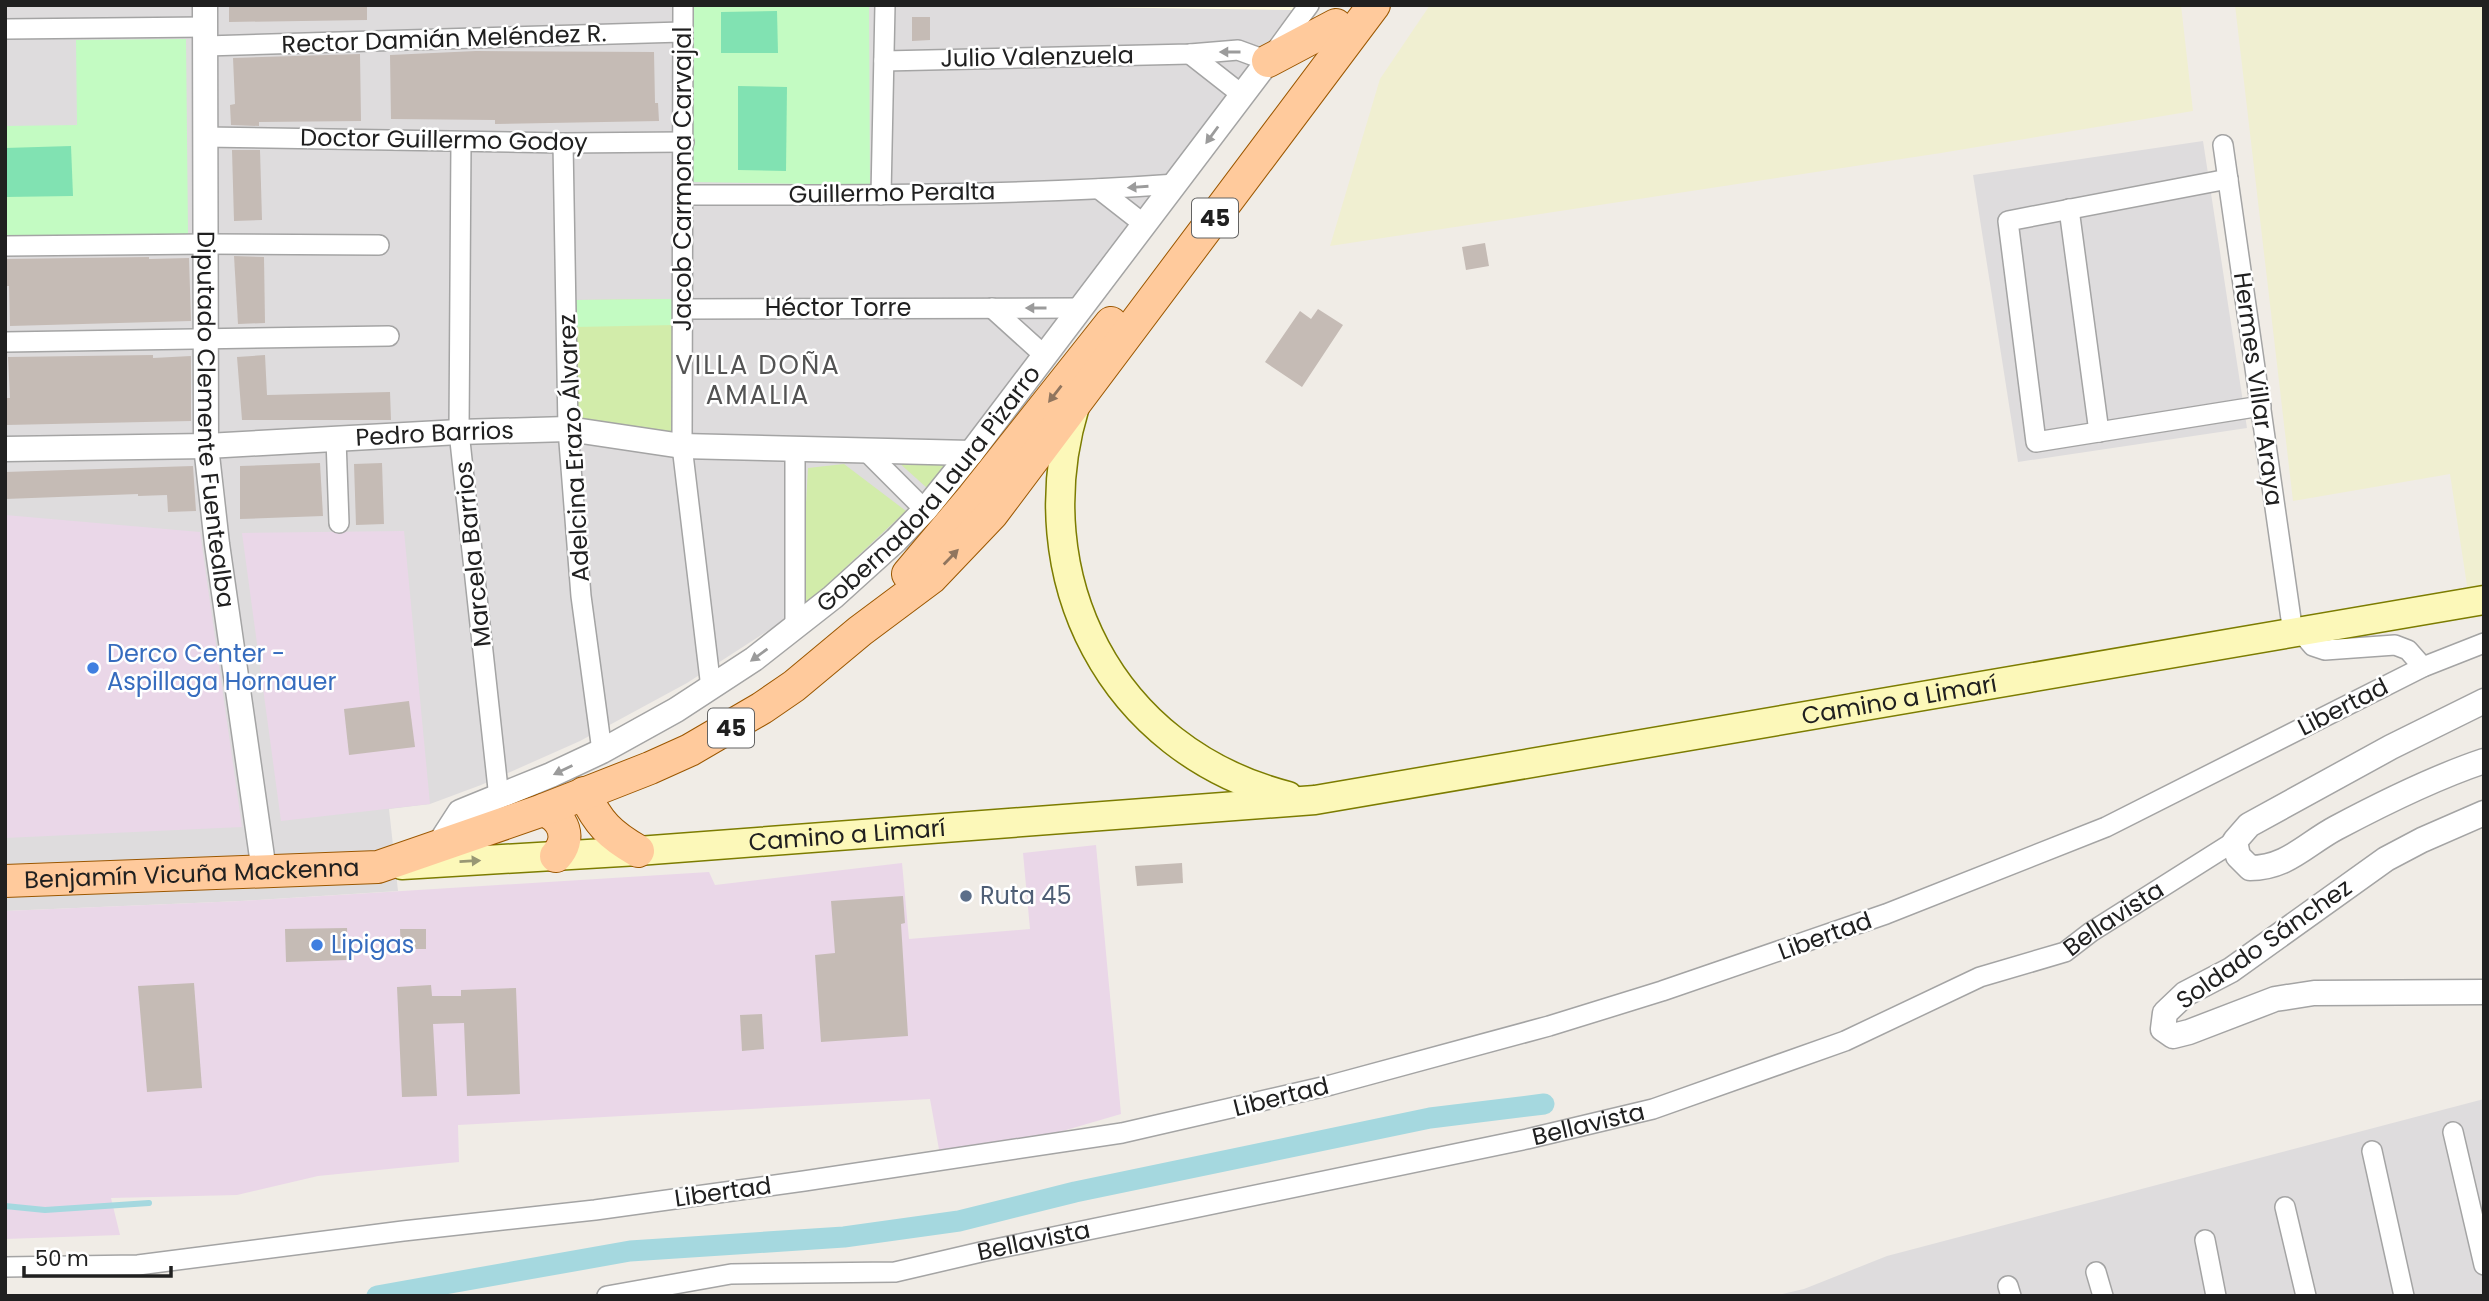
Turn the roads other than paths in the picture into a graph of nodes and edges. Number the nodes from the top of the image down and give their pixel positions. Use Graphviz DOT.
graph roads {
  1 [pos="683,5"];
  2 [pos="885,5"];
  3 [pos="1309,5"];
  4 [pos="1374,5"];
  5 [pos="1343,15"];
  6 [pos="206,26"];
  7 [pos="5,29"];
  8 [pos="682,32"];
  9 [pos="1190,54"];
  10 [pos="884,61"];
  11 [pos="1268,61"];
  12 [pos="1241,94"];
  13 [pos="204,137"];
  14 [pos="461,142"];
  15 [pos="684,142"];
  16 [pos="563,143"];
  17 [pos="2223,145"];
  18 [pos="2228,179"];
  19 [pos="1176,184"];
  20 [pos="1100,189"];
  21 [pos="684,195"];
  22 [pos="881,195"];
  23 [pos="2069,209"];
  24 [pos="1145,225"];
  25 [pos="207,244"];
  26 [pos="379,245"];
  27 [pos="5,246"];
  28 [pos="1128,302"];
  29 [pos="992,308"];
  30 [pos="1081,308"];
  31 [pos="683,309"];
  32 [pos="389,336"];
  33 [pos="206,339"];
  34 [pos="5,342"];
  35 [pos="1045,356"];
  36 [pos="1075,406"];
  37 [pos="2261,406"];
  38 [pos="568,429"];
  39 [pos="459,432"];
  40 [pos="2099,432"];
  41 [pos="336,439"];
  42 [pos="206,446"];
  43 [pos="682,446"];
  44 [pos="5,449"];
  45 [pos="795,449"];
  46 [pos="865,450"];
  47 [pos="971,453"];
  48 [pos="925,510"];
  49 [pos="340,523"];
  50 [pos="2484,600"];
  51 [pos="795,628"];
  52 [pos="860,631"];
  53 [pos="2297,633"];
  54 [pos="2484,643"];
  55 [pos="2423,667"];
  56 [pos="711,688"];
  57 [pos="2484,701"];
  58 [pos="602,751"];
  59 [pos="2484,761"];
  60 [pos="1211,768"];
  61 [pos="584,793"];
  62 [pos="499,798"];
  63 [pos="1315,800"];
  64 [pos="543,810"];
  65 [pos="1202,810"];
  66 [pos="2484,813"];
  67 [pos="2235,841"];
  68 [pos="438,846"];
  69 [pos="638,851"];
  70 [pos="556,856"];
  71 [pos="378,867"];
  72 [pos="264,871"];
  73 [pos="5,881"];
  74 [pos="2484,992"];
  75 [pos="2453,1132"];
  76 [pos="2372,1151"];
  77 [pos="2285,1207"];
  78 [pos="2204,1240"];
  79 [pos="2484,1265"];
  80 [pos="5,1267"];
  81 [pos="2096,1272"];
  82 [pos="607,1296"];
  83 [pos="2103,1296"];
  84 [pos="2216,1296"];
  85 [pos="2306,1296"];
  86 [pos="2404,1296"];
  1 -- 8 [label="street, Jacob Carmona Carvajal"];
  2 -- 10 [label="street"];
  3 -- 11 [label="street, Gobernadora Laura Pizarro"];
  4 -- 36 [label="main road, Gobernadora Laura Pizarro / 45"];
  5 -- 11 [label="main road"];
  5 -- 28 [label="main road, Gobernadora Laura Pizarro / 45"];
  6 -- 7 [label="street, Rector Damián Meléndez R."];
  6 -- 8 [label="street, Rector Damián Meléndez R."];
  6 -- 13 [label="street, Diputado Clemente Fuentealba"];
  8 -- 15 [label="street, Jacob Carmona Carvajal"];
  9 -- 10 [label="street, Julio Valenzuela"];
  11 -- 9 [label="street, Julio Valenzuela, one-way"];
  9 -- 12 [label="street"];
  10 -- 22 [label="street"];
  11 -- 12 [label="street, Gobernadora Laura Pizarro"];
  12 -- 19 [label="street, Gobernadora Laura Pizarro, one-way"];
  13 -- 14 [label="street, Doctor Guillermo Godoy"];
  13 -- 25 [label="street, Diputado Clemente Fuentealba"];
  14 -- 16 [label="street, Doctor Guillermo Godoy"];
  14 -- 39 [label="street, Marcela Barrios"];
  15 -- 16 [label="street, Doctor Guillermo Godoy"];
  15 -- 21 [label="street, Jacob Carmona Carvajal"];
  16 -- 38 [label="street, Adelcina Erazo Álvarez"];
  17 -- 18 [label="street, Hermes Villar Araya"];
  18 -- 23 [label="street"];
  18 -- 37 [label="street, Hermes Villar Araya"];
  19 -- 20 [label="street, Guillermo Peralta, one-way"];
  19 -- 24 [label="street, Gobernadora Laura Pizarro"];
  20 -- 22 [label="street, Guillermo Peralta"];
  20 -- 24 [label="street"];
  21 -- 22 [label="street, Guillermo Peralta"];
  21 -- 31 [label="street, Jacob Carmona Carvajal"];
  23 -- 40 [label="street"];
  23 -- 40 [label="street"];
  24 -- 30 [label="street, Gobernadora Laura Pizarro"];
  25 -- 26 [label="street"];
  25 -- 27 [label="street"];
  25 -- 33 [label="street, Diputado Clemente Fuentealba"];
  28 -- 36 [label="main road"];
  28 -- 52 [label="main road, Gobernadora Laura Pizarro / 45, one-way"];
  30 -- 29 [label="street, Héctor Torre, one-way"];
  29 -- 31 [label="street, Héctor Torre"];
  29 -- 35 [label="street"];
  30 -- 35 [label="street, Gobernadora Laura Pizarro"];
  31 -- 43 [label="street, Jacob Carmona Carvajal"];
  32 -- 33 [label="street"];
  33 -- 34 [label="street"];
  33 -- 42 [label="street, Diputado Clemente Fuentealba"];
  35 -- 47 [label="street, Gobernadora Laura Pizarro"];
  52 -- 36 [label="main road, Gobernadora Laura Pizarro / 45, one-way"];
  36 -- 60 [label="main road, Camino a Limarí"];
  37 -- 40 [label="street"];
  37 -- 53 [label="street, Hermes Villar Araya"];
  38 -- 39 [label="street, Pedro Barrios"];
  38 -- 43 [label="street, Pedro Barrios"];
  38 -- 58 [label="street, Adelcina Erazo Álvarez"];
  39 -- 41 [label="street, Pedro Barrios"];
  39 -- 62 [label="street, Marcela Barrios"];
  41 -- 42 [label="street, Pedro Barrios"];
  41 -- 49 [label="street"];
  42 -- 44 [label="street, Pedro Barrios"];
  42 -- 72 [label="street, Diputado Clemente Fuentealba"];
  43 -- 45 [label="street, Pedro Barrios"];
  43 -- 56 [label="street, Jacob Carmona Carvajal"];
  45 -- 46 [label="street, Pedro Barrios"];
  45 -- 51 [label="street"];
  46 -- 47 [label="street, Pedro Barrios"];
  46 -- 48 [label="street"];
  47 -- 48 [label="street, Gobernadora Laura Pizarro"];
  48 -- 51 [label="street, Gobernadora Laura Pizarro"];
  50 -- 53 [label="main road, Camino a Limarí"];
  51 -- 56 [label="street, Gobernadora Laura Pizarro, one-way"];
  52 -- 61 [label="main road, Gobernadora Laura Pizarro / 45"];
  53 -- 55 [label="street"];
  53 -- 63 [label="main road, Camino a Limarí"];
  54 -- 55 [label="street, Libertad"];
  55 -- 80 [label="street, Libertad"];
  56 -- 58 [label="street, Gobernadora Laura Pizarro"];
  57 -- 67 [label="street, Bellavista"];
  58 -- 62 [label="street, Gobernadora Laura Pizarro, one-way"];
  59 -- 67 [label="street"];
  60 -- 63 [label="main road, Camino a Limarí"];
  60 -- 65 [label="main road"];
  61 -- 64 [label="main road, Gobernadora Laura Pizarro / 45"];
  61 -- 69 [label="main road"];
  62 -- 68 [label="street, Gobernadora Laura Pizarro"];
  63 -- 65 [label="main road, Camino a Limarí"];
  64 -- 68 [label="main road, Gobernadora Laura Pizarro / 45"];
  64 -- 70 [label="main road"];
  65 -- 69 [label="main road, Camino a Limarí"];
  66 -- 74 [label="street, Soldado Sánchez"];
  67 -- 82 [label="street, Bellavista"];
  68 -- 71 [label="main road, Gobernadora Laura Pizarro / 45"];
  69 -- 70 [label="main road, Camino a Limarí"];
  71 -- 70 [label="main road, Camino a Limarí, one-way"];
  71 -- 72 [label="main road, Benjamín Vicuña Mackenna"];
  72 -- 73 [label="main road, Benjamín Vicuña Mackenna"];
  75 -- 79 [label="street"];
  76 -- 86 [label="street"];
  77 -- 85 [label="street"];
  78 -- 84 [label="street"];
  81 -- 83 [label="street"];
}
